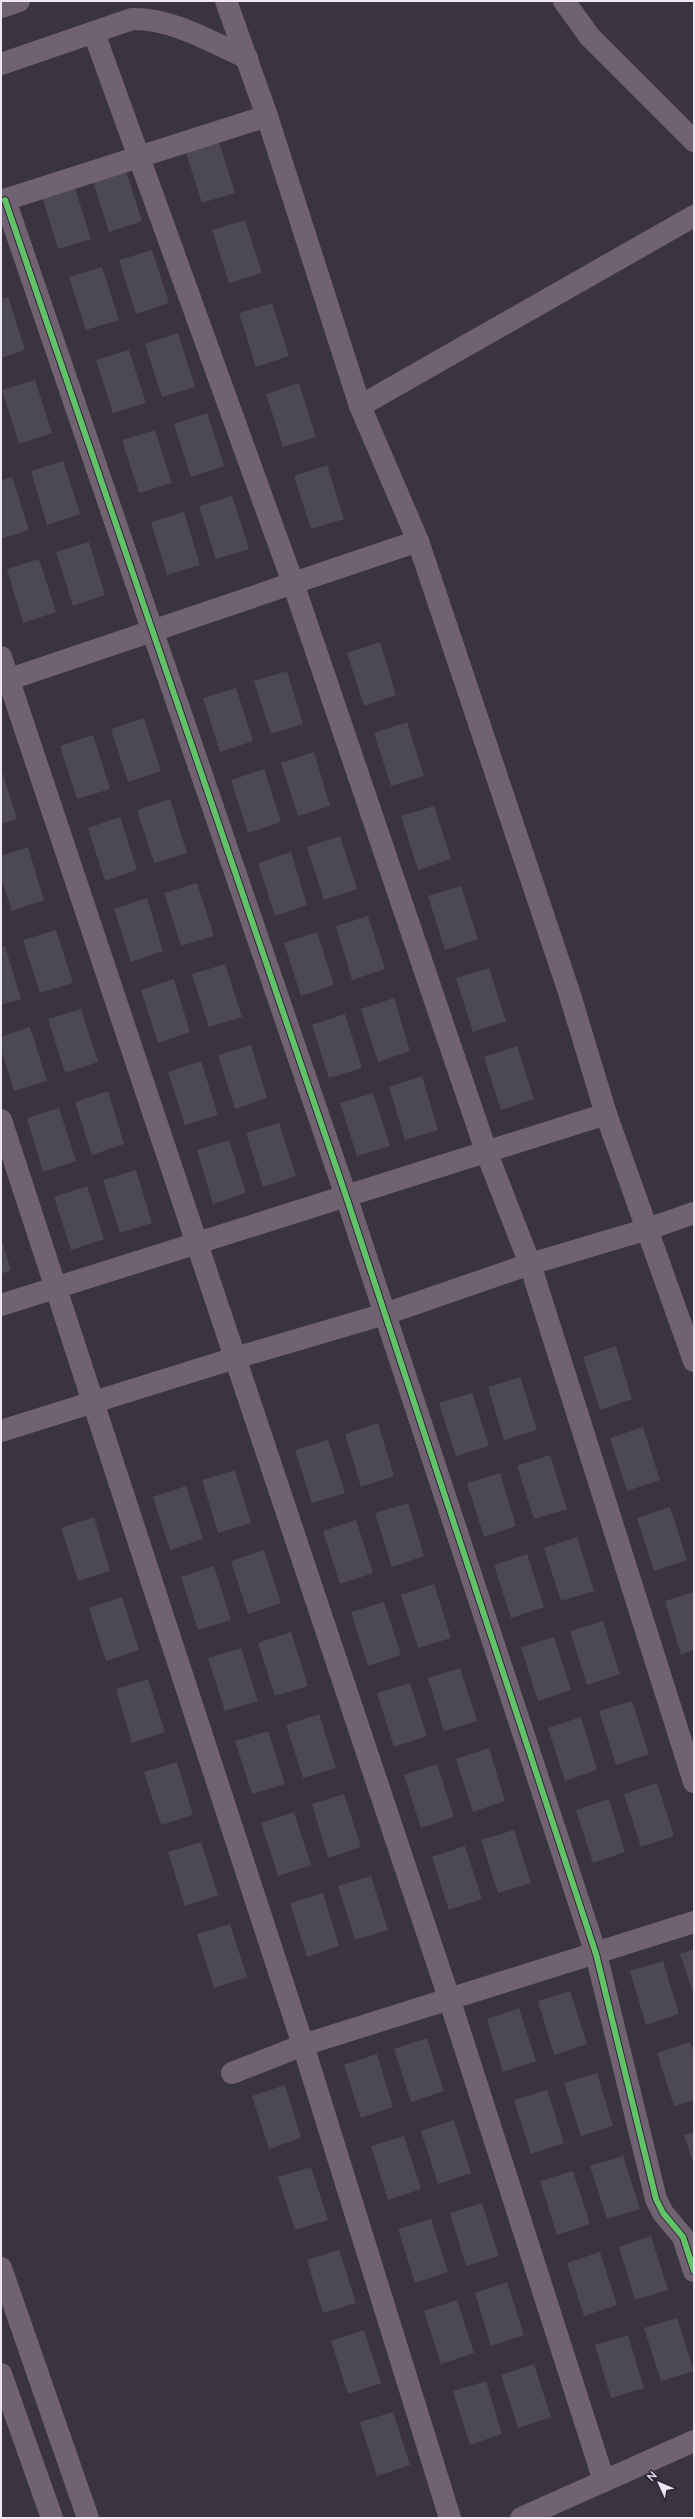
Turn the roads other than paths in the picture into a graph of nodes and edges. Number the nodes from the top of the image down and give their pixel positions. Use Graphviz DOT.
graph roads {
  1 [pos="19,1"];
  2 [pos="226,1"];
  3 [pos="564,1"];
  4 [pos="1,7"];
  5 [pos="94,33"];
  6 [pos="246,58"];
  7 [pos="1,64"];
  8 [pos="267,116"];
  9 [pos="692,134"];
  10 [pos="139,157"];
  11 [pos="3,200"];
  12 [pos="694,216"];
  13 [pos="360,406"];
  14 [pos="418,541"];
  15 [pos="293,583"];
  16 [pos="152,631"];
  17 [pos="1,657"];
  18 [pos="5,680"];
  19 [pos="606,1114"];
  20 [pos="1,1120"];
  21 [pos="486,1151"];
  22 [pos="346,1196"];
  23 [pos="694,1213"];
  24 [pos="648,1229"];
  25 [pos="196,1243"];
  26 [pos="530,1264"];
  27 [pos="56,1287"];
  28 [pos="1,1305"];
  29 [pos="385,1314"];
  30 [pos="235,1358"];
  31 [pos="694,1361"];
  32 [pos="94,1402"];
  33 [pos="1,1431"];
  34 [pos="694,1782"];
  35 [pos="694,1922"];
  36 [pos="596,1954"];
  37 [pos="449,1998"];
  38 [pos="303,2045"];
  39 [pos="232,2073"];
  40 [pos="1,2268"];
  41 [pos="694,2271"];
  42 [pos="1,2374"];
  43 [pos="694,2441"];
  44 [pos="604,2481"];
  45 [pos="52,2518"];
  46 [pos="88,2518"];
  47 [pos="450,2518"];
  48 [pos="521,2518"];
  1 -- 4 [label="street"];
  2 -- 6 [label="street"];
  3 -- 9 [label="street"];
  5 -- 6 [label="street"];
  5 -- 7 [label="street"];
  5 -- 10 [label="street"];
  6 -- 8 [label="street"];
  8 -- 10 [label="street"];
  8 -- 13 [label="street"];
  10 -- 11 [label="street"];
  10 -- 15 [label="street"];
  11 -- 16 [label="street"];
  12 -- 13 [label="street"];
  13 -- 14 [label="street"];
  14 -- 15 [label="street"];
  14 -- 19 [label="street"];
  15 -- 16 [label="street"];
  15 -- 21 [label="street"];
  16 -- 18 [label="street"];
  16 -- 22 [label="street"];
  17 -- 18 [label="street"];
  18 -- 25 [label="street"];
  19 -- 21 [label="street"];
  19 -- 24 [label="street"];
  20 -- 27 [label="street"];
  21 -- 22 [label="street"];
  21 -- 26 [label="street"];
  22 -- 25 [label="street"];
  22 -- 29 [label="street"];
  23 -- 24 [label="street"];
  24 -- 26 [label="street"];
  24 -- 31 [label="street"];
  25 -- 27 [label="street"];
  25 -- 30 [label="street"];
  26 -- 29 [label="street"];
  26 -- 34 [label="street"];
  27 -- 28 [label="street"];
  27 -- 32 [label="street"];
  29 -- 30 [label="street"];
  29 -- 36 [label="street"];
  30 -- 32 [label="street"];
  30 -- 37 [label="street"];
  32 -- 33 [label="street"];
  32 -- 38 [label="street"];
  35 -- 36 [label="street"];
  36 -- 37 [label="street"];
  36 -- 41 [label="street"];
  37 -- 38 [label="street"];
  37 -- 44 [label="street"];
  38 -- 39 [label="street"];
  38 -- 47 [label="street"];
  40 -- 46 [label="street"];
  42 -- 45 [label="street"];
  43 -- 44 [label="street"];
  44 -- 48 [label="street"];
}
